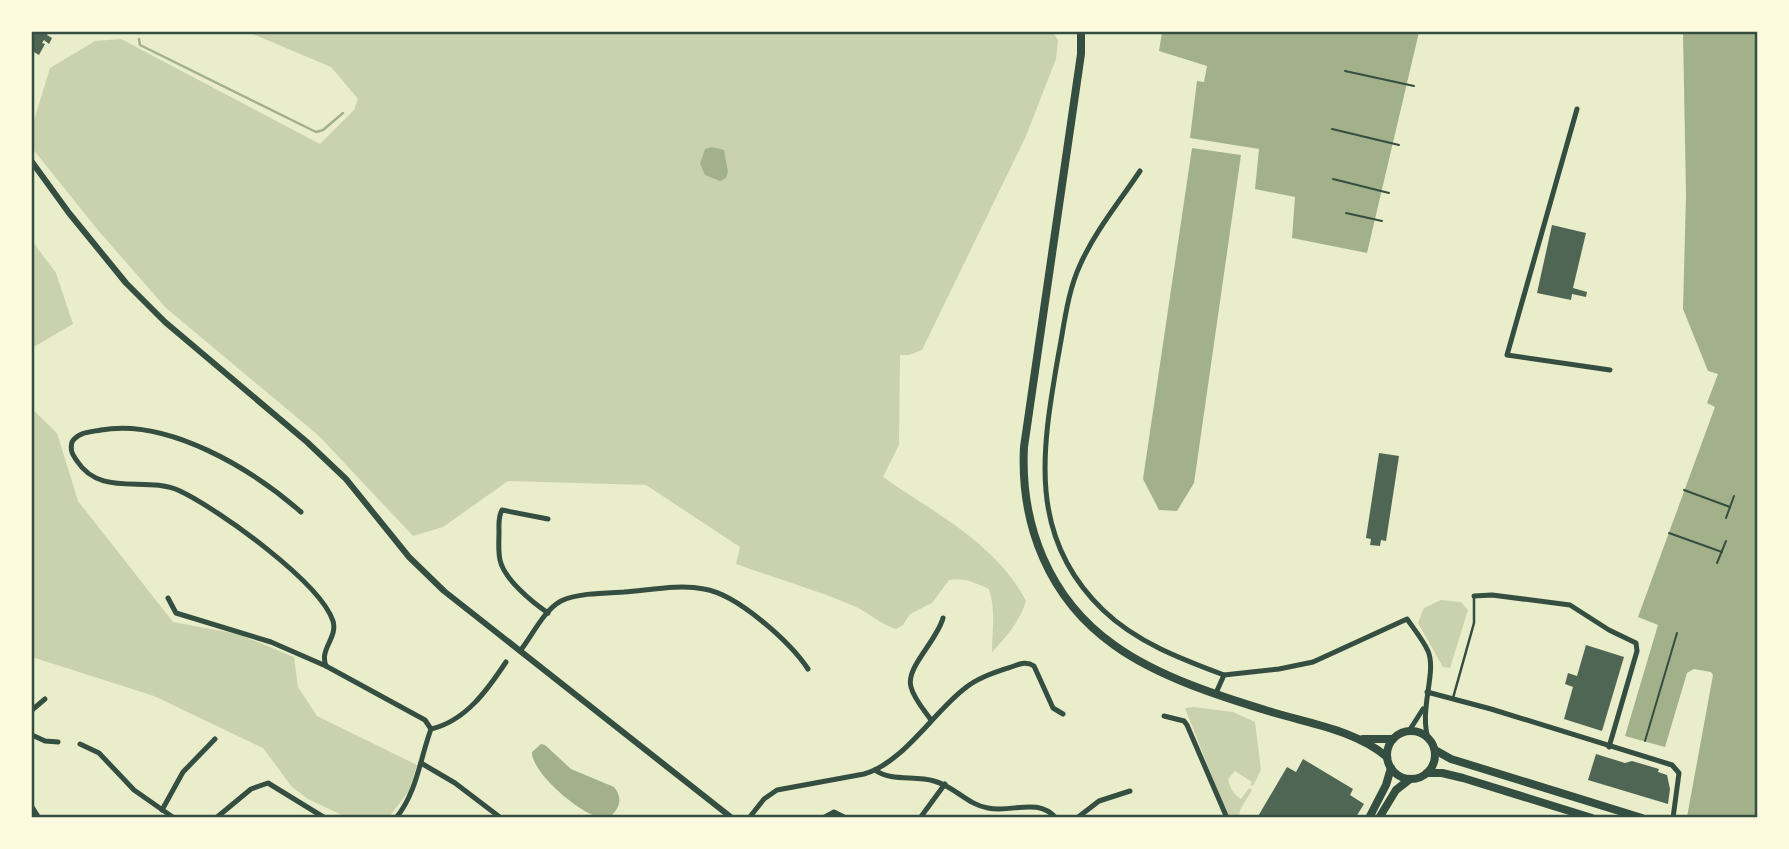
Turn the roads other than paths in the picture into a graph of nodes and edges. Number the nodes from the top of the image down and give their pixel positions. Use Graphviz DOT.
graph roads {
  1 [pos="1081,32"];
  2 [pos="1577,109"];
  3 [pos="32,162"];
  4 [pos="1140,171"];
  5 [pos="1610,370"];
  6 [pos="301,512"];
  7 [pos="548,519"];
  8 [pos="1474,596"];
  9 [pos="168,598"];
  10 [pos="548,613"];
  11 [pos="943,618"];
  12 [pos="520,651"];
  13 [pos="506,662"];
  14 [pos="326,666"];
  15 [pos="808,669"];
  16 [pos="1224,675"];
  17 [pos="1427,692"];
  18 [pos="1216,693"];
  19 [pos="1453,698"];
  20 [pos="45,699"];
  21 [pos="1424,706"];
  22 [pos="32,710"];
  23 [pos="1063,714"];
  24 [pos="1164,716"];
  25 [pos="931,720"];
  26 [pos="431,729"];
  27 [pos="1409,731"];
  28 [pos="32,735"];
  29 [pos="1357,738"];
  30 [pos="1428,738"];
  31 [pos="215,739"];
  32 [pos="1393,739"];
  33 [pos="58,742"];
  34 [pos="80,744"];
  35 [pos="1609,747"];
  36 [pos="1435,751"];
  37 [pos="1387,757"];
  38 [pos="421,763"];
  39 [pos="1391,768"];
  40 [pos="876,770"];
  41 [pos="1427,773"];
  42 [pos="1410,779"];
  43 [pos="945,784"];
  44 [pos="1130,791"];
  45 [pos="32,807"];
  46 [pos="162,810"];
  47 [pos="39,817"];
  48 [pos="174,817"];
  49 [pos="216,817"];
  50 [pos="325,817"];
  51 [pos="396,817"];
  52 [pos="501,817"];
  53 [pos="732,817"];
  54 [pos="749,817"];
  55 [pos="823,817"];
  56 [pos="846,817"];
  57 [pos="920,817"];
  58 [pos="1056,817"];
  59 [pos="1077,817"];
  60 [pos="1227,817"];
  61 [pos="1369,817"];
  62 [pos="1379,817"];
  63 [pos="1592,817"];
  64 [pos="1642,817"];
  65 [pos="1674,817"];
  1 -- 18 [label="main road"];
  2 -- 5 [label="street"];
  3 -- 12 [label="street"];
  4 -- 16 [label="street"];
  6 -- 14 [label="street"];
  7 -- 10 [label="street"];
  8 -- 19 [label="lane"];
  8 -- 35 [label="street"];
  9 -- 14 [label="street"];
  10 -- 12 [label="street"];
  10 -- 15 [label="street"];
  11 -- 25 [label="street"];
  12 -- 53 [label="street"];
  13 -- 26 [label="street"];
  14 -- 26 [label="street"];
  16 -- 17 [label="street"];
  16 -- 18 [label="street"];
  17 -- 19 [label="street"];
  17 -- 21 [label="street"];
  18 -- 29 [label="main road"];
  19 -- 35 [label="street"];
  20 -- 22 [label="street"];
  21 -- 27 [label="street"];
  21 -- 30 [label="street"];
  23 -- 25 [label="street"];
  24 -- 60 [label="street"];
  25 -- 40 [label="street"];
  26 -- 38 [label="street"];
  27 -- 30 [label="main road"];
  27 -- 32 [label="main road"];
  28 -- 33 [label="street"];
  29 -- 32 [label="main road"];
  29 -- 37 [label="main road"];
  30 -- 36 [label="main road"];
  31 -- 46 [label="street"];
  32 -- 37 [label="main road"];
  34 -- 46 [label="street"];
  35 -- 65 [label="street"];
  36 -- 41 [label="main road"];
  36 -- 64 [label="main road"];
  37 -- 39 [label="main road"];
  38 -- 51 [label="street"];
  38 -- 52 [label="street"];
  39 -- 42 [label="main road"];
  39 -- 61 [label="main road"];
  40 -- 43 [label="street"];
  40 -- 54 [label="street"];
  41 -- 42 [label="main road"];
  41 -- 63 [label="main road"];
  42 -- 62 [label="main road"];
  43 -- 57 [label="street"];
  43 -- 58 [label="street"];
  44 -- 59 [label="street"];
  45 -- 47 [label="street"];
  46 -- 48 [label="street"];
  49 -- 50 [label="street"];
  55 -- 56 [label="street"];
}
